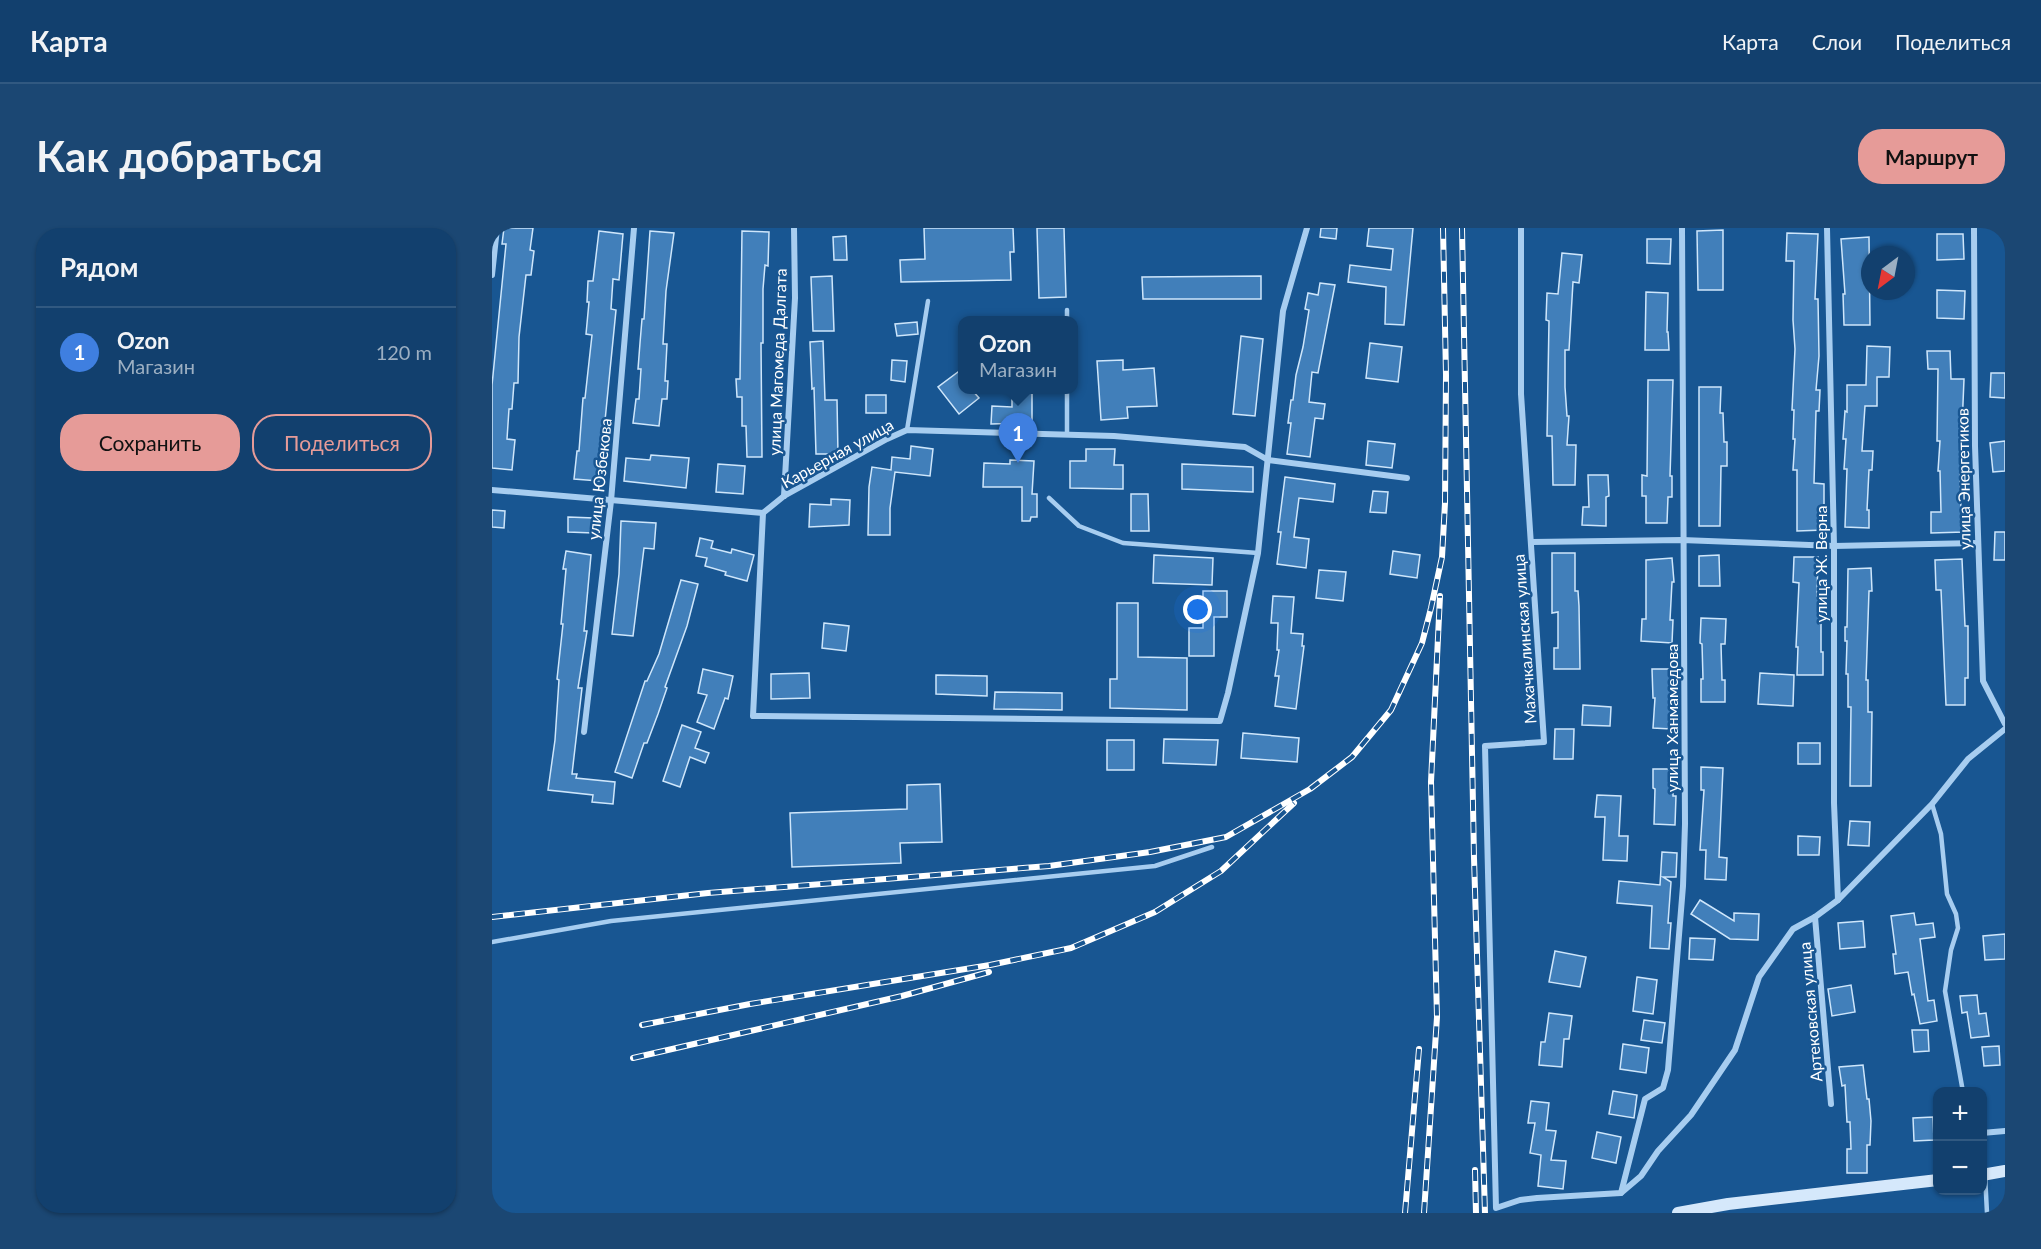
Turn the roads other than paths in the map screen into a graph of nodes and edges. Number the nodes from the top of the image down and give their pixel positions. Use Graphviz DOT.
graph roads {
  1 [pos="497,228"];
  2 [pos="634,228"];
  3 [pos="794,228"];
  4 [pos="1307,228"];
  5 [pos="1521,228"];
  6 [pos="1682,228"];
  7 [pos="1827,228"];
  8 [pos="1974,228"];
  9 [pos="492,275"];
  10 [pos="928,302"];
  11 [pos="1067,310"];
  12 [pos="1067,316"];
  13 [pos="1067,394"];
  14 [pos="907,430"];
  15 [pos="1067,434"];
  16 [pos="1268,460"];
  17 [pos="1407,478"];
  18 [pos="492,490"];
  19 [pos="784,496"];
  20 [pos="1049,498"];
  21 [pos="611,501"];
  22 [pos="763,513"];
  23 [pos="1682,540"];
  24 [pos="1532,542"];
  25 [pos="1977,543"];
  26 [pos="1834,546"];
  27 [pos="1258,553"];
  28 [pos="2005,724"];
  29 [pos="2005,729"];
  30 [pos="584,732"];
  31 [pos="1932,804"];
  32 [pos="1212,847"];
  33 [pos="1838,900"];
  34 [pos="1815,917"];
  35 [pos="492,942"];
  36 [pos="1962,1087"];
  37 [pos="1831,1104"];
  38 [pos="2005,1131"];
  39 [pos="1987,1133"];
  40 [pos="1987,1171"];
  41 [pos="2005,1171"];
  42 [pos="1933,1181"];
  43 [pos="1621,1193"];
  44 [pos="1986,1195"];
  45 [pos="1678,1213"];
  46 [pos="1988,1213"];
  1 -- 9 [label="street"];
  2 -- 21 [label="street, улица Юзбекова"];
  3 -- 19 [label="street, улица Магомеда Далгата"];
  4 -- 16 [label="street"];
  5 -- 24 [label="street, Махачкалинская улица"];
  6 -- 23 [label="street, улица Ханмамедова"];
  7 -- 26 [label="street, улица Ж. Верна"];
  8 -- 25 [label="street, улица Энергетиков"];
  10 -- 14 [label="lane"];
  11 -- 12 [label="lane"];
  13 -- 15 [label="lane"];
  14 -- 15 [label="street, Карьерная улица"];
  14 -- 19 [label="street, Карьерная улица"];
  15 -- 16 [label="street, Карьерная улица"];
  16 -- 17 [label="street, Карьерная улица"];
  16 -- 27 [label="street"];
  18 -- 21 [label="street"];
  19 -- 22 [label="street, Карьерная улица"];
  20 -- 27 [label="lane"];
  21 -- 22 [label="street"];
  21 -- 30 [label="street, улица Юзбекова"];
  22 -- 27 [label="street"];
  23 -- 24 [label="street"];
  23 -- 26 [label="street"];
  23 -- 43 [label="street, улица Ханмамедова"];
  24 -- 43 [label="street, Махачкалинская улица"];
  25 -- 26 [label="street"];
  25 -- 28 [label="street, улица Энергетиков"];
  26 -- 33 [label="street, улица Ж. Верна"];
  29 -- 31 [label="street"];
  31 -- 33 [label="street"];
  31 -- 36 [label="lane"];
  32 -- 35 [label="lane"];
  33 -- 34 [label="street"];
  34 -- 37 [label="street, Артековская улица"];
  34 -- 43 [label="street"];
  38 -- 39 [label="street"];
  40 -- 41 [label="main road"];
  42 -- 45 [label="main road"];
  44 -- 46 [label="lane"];
}
